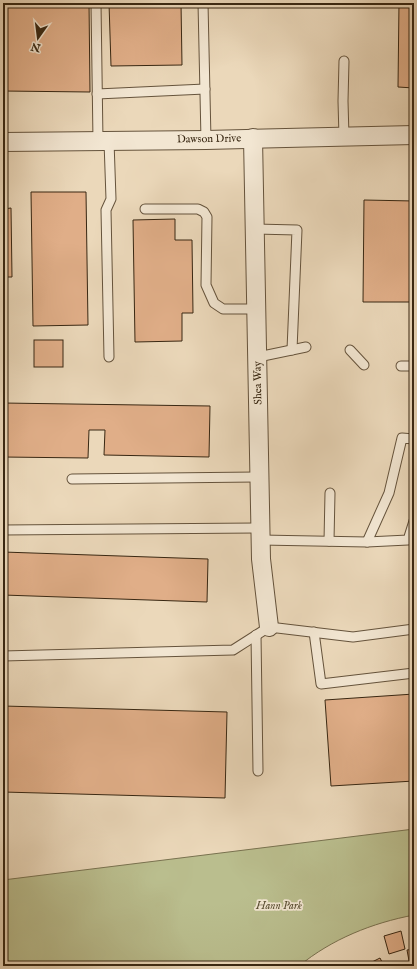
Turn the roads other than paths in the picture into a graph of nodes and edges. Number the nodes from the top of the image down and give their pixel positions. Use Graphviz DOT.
graph roads {
  1 [pos="96,3"];
  2 [pos="203,3"];
  3 [pos="344,61"];
  4 [pos="205,89"];
  5 [pos="97,94"];
  6 [pos="414,135"];
  7 [pos="344,137"];
  8 [pos="254,138"];
  9 [pos="206,140"];
  10 [pos="103,141"];
  11 [pos="3,142"];
  12 [pos="145,209"];
  13 [pos="255,229"];
  14 [pos="257,309"];
  15 [pos="306,348"];
  16 [pos="292,350"];
  17 [pos="350,350"];
  18 [pos="108,357"];
  19 [pos="258,357"];
  20 [pos="364,365"];
  21 [pos="401,366"];
  22 [pos="414,366"];
  23 [pos="414,439"];
  24 [pos="260,477"];
  25 [pos="72,479"];
  26 [pos="330,493"];
  27 [pos="414,521"];
  28 [pos="3,530"];
  29 [pos="261,534"];
  30 [pos="329,541"];
  31 [pos="367,542"];
  32 [pos="414,629"];
  33 [pos="262,631"];
  34 [pos="314,632"];
  35 [pos="3,656"];
  36 [pos="414,673"];
  37 [pos="258,771"];
  1 -- 5 [label="lane"];
  2 -- 4 [label="lane"];
  3 -- 7 [label="lane"];
  4 -- 5 [label="lane"];
  4 -- 9 [label="lane"];
  5 -- 10 [label="lane"];
  6 -- 7 [label="street, Dawson Drive"];
  7 -- 8 [label="street, Dawson Drive"];
  8 -- 9 [label="street, Dawson Drive"];
  8 -- 13 [label="street, Shea Way"];
  9 -- 10 [label="street, Dawson Drive"];
  10 -- 11 [label="street, Dawson Drive"];
  10 -- 18 [label="lane"];
  12 -- 14 [label="lane"];
  13 -- 14 [label="street, Shea Way"];
  13 -- 16 [label="lane"];
  14 -- 19 [label="street, Shea Way"];
  15 -- 16 [label="lane"];
  16 -- 19 [label="lane"];
  17 -- 20 [label="lane"];
  19 -- 24 [label="street, Shea Way"];
  21 -- 22 [label="lane"];
  23 -- 31 [label="lane"];
  24 -- 25 [label="lane"];
  24 -- 29 [label="street, Shea Way"];
  26 -- 30 [label="lane"];
  27 -- 31 [label="lane"];
  28 -- 29 [label="lane"];
  29 -- 30 [label="lane"];
  29 -- 33 [label="street, Shea Way"];
  30 -- 31 [label="lane"];
  32 -- 34 [label="lane"];
  33 -- 34 [label="lane"];
  33 -- 35 [label="lane"];
  33 -- 37 [label="lane"];
  34 -- 36 [label="lane"];
}
